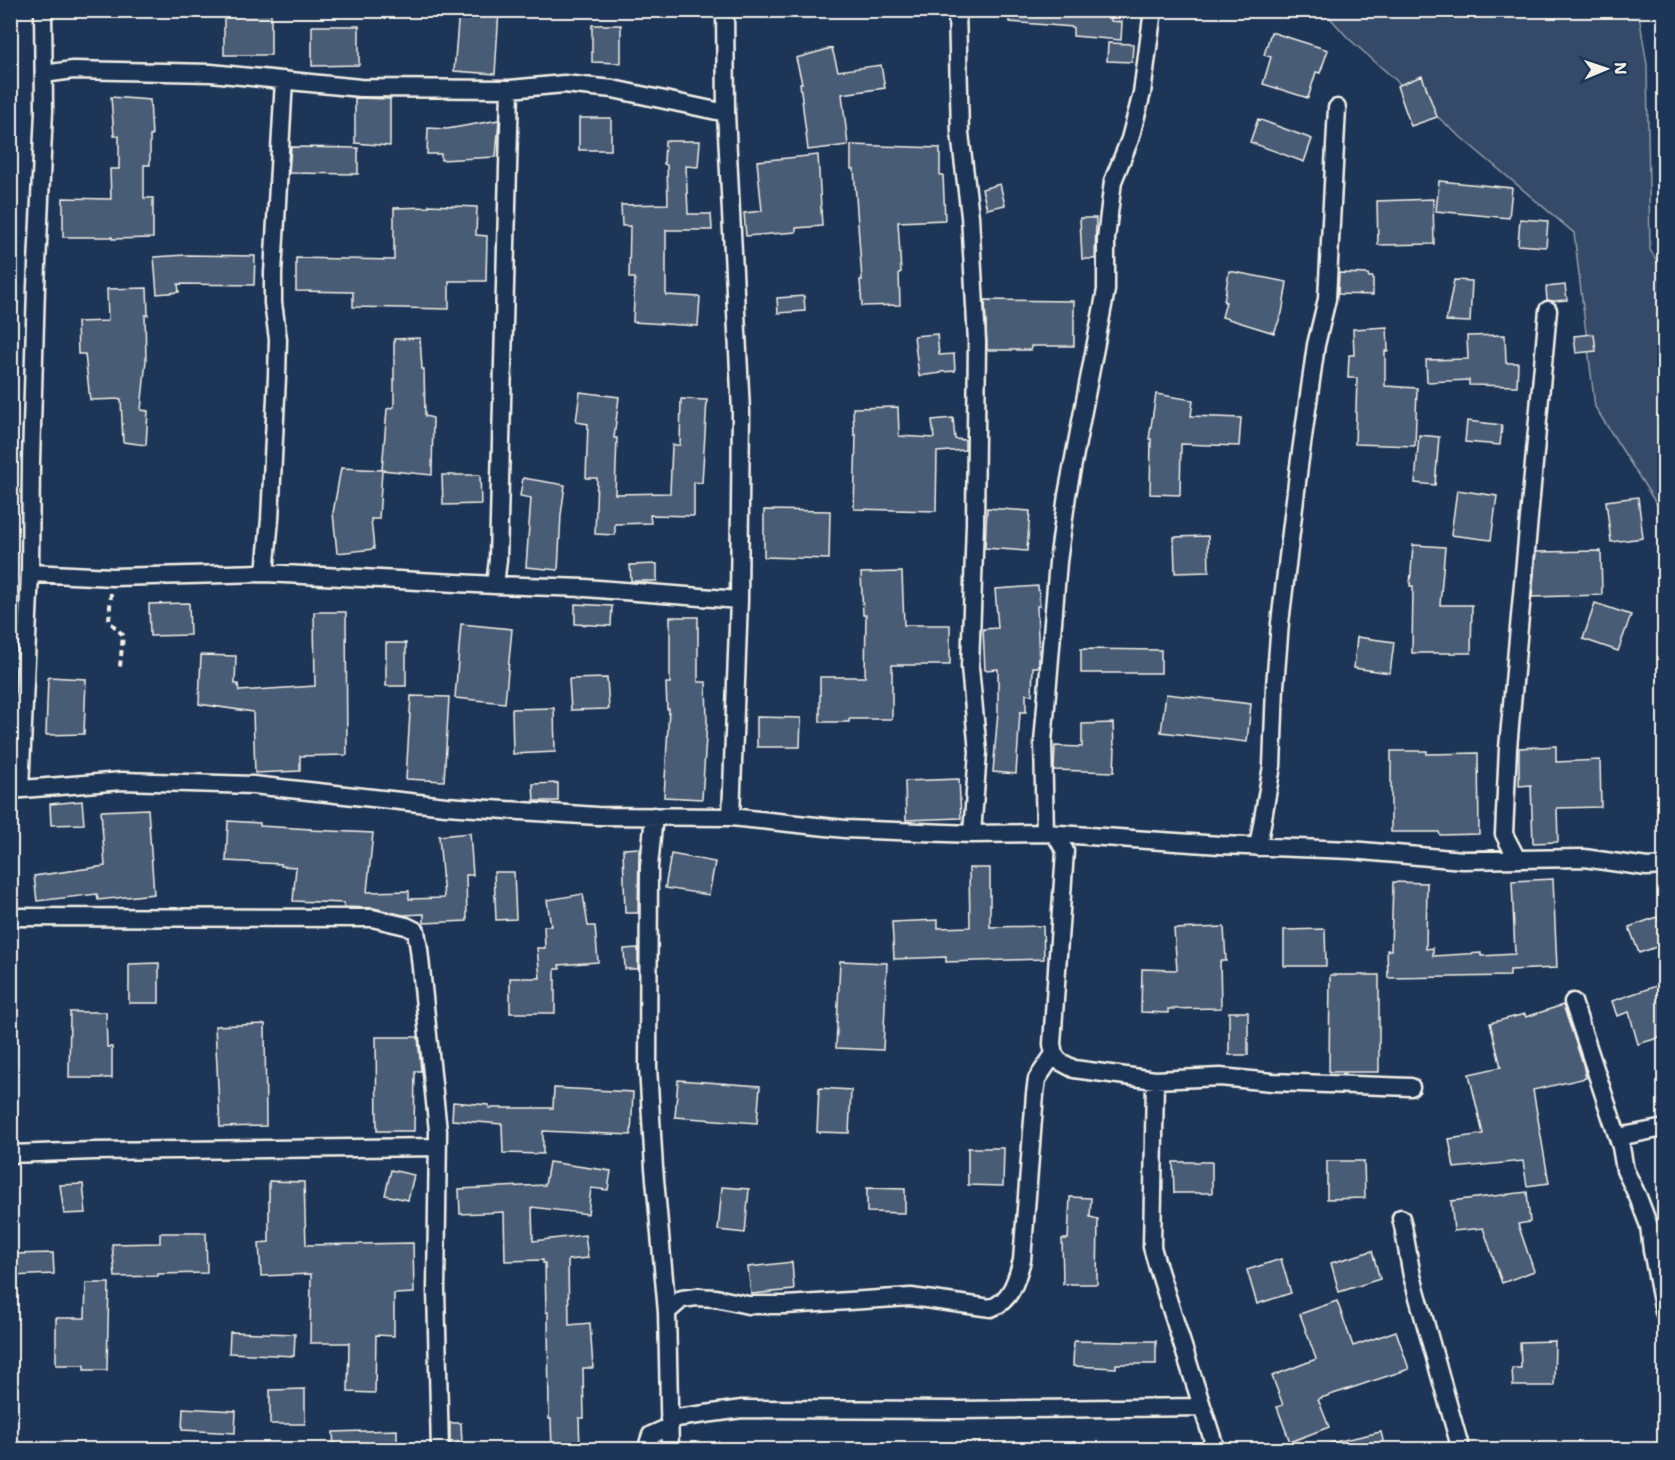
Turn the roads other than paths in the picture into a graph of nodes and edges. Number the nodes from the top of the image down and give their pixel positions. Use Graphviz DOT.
graph roads {
  1 [pos="43,10"];
  2 [pos="725,10"];
  3 [pos="957,10"];
  4 [pos="1153,10"];
  5 [pos="44,74"];
  6 [pos="284,80"];
  7 [pos="510,89"];
  8 [pos="1337,108"];
  9 [pos="726,113"];
  10 [pos="1548,310"];
  11 [pos="30,573"];
  12 [pos="265,573"];
  13 [pos="495,585"];
  14 [pos="739,600"];
  15 [pos="15,790"];
  16 [pos="654,816"];
  17 [pos="731,817"];
  18 [pos="1050,833"];
  19 [pos="972,834"];
  20 [pos="1504,834"];
  21 [pos="1078,835"];
  22 [pos="1258,847"];
  23 [pos="1065,851"];
  24 [pos="1486,859"];
  25 [pos="1517,859"];
  26 [pos="1665,866"];
  27 [pos="10,917"];
  28 [pos="1574,1002"];
  29 [pos="1054,1054"];
  30 [pos="1155,1080"];
  31 [pos="1411,1087"];
  32 [pos="1665,1128"];
  33 [pos="1618,1137"];
  34 [pos="438,1147"];
  35 [pos="10,1154"];
  36 [pos="1401,1218"];
  37 [pos="667,1312"];
  38 [pos="1665,1312"];
  39 [pos="1202,1407"];
  40 [pos="669,1423"];
  41 [pos="440,1449"];
  42 [pos="646,1449"];
  43 [pos="670,1449"];
  44 [pos="1215,1449"];
  45 [pos="1461,1449"];
  1 -- 5 [label="street"];
  2 -- 9 [label="street"];
  3 -- 19 [label="street"];
  4 -- 18 [label="street"];
  5 -- 6 [label="street"];
  5 -- 11 [label="street"];
  6 -- 7 [label="street"];
  6 -- 12 [label="street"];
  7 -- 9 [label="street"];
  7 -- 13 [label="street"];
  8 -- 22 [label="street"];
  9 -- 14 [label="street"];
  10 -- 20 [label="street"];
  11 -- 12 [label="street"];
  11 -- 15 [label="street"];
  12 -- 13 [label="street"];
  13 -- 14 [label="street"];
  14 -- 17 [label="street"];
  15 -- 16 [label="street"];
  16 -- 17 [label="street"];
  16 -- 37 [label="street"];
  17 -- 19 [label="street"];
  18 -- 19 [label="street"];
  18 -- 21 [label="street"];
  18 -- 23 [label="street"];
  20 -- 24 [label="street"];
  20 -- 25 [label="street"];
  21 -- 22 [label="street"];
  21 -- 23 [label="street"];
  22 -- 24 [label="street"];
  23 -- 29 [label="street"];
  24 -- 25 [label="street"];
  25 -- 26 [label="street"];
  27 -- 34 [label="street"];
  28 -- 33 [label="street"];
  29 -- 30 [label="street"];
  29 -- 37 [label="street"];
  30 -- 31 [label="street"];
  30 -- 39 [label="street"];
  32 -- 33 [label="street"];
  33 -- 38 [label="street"];
  34 -- 35 [label="street"];
  34 -- 41 [label="street"];
  36 -- 45 [label="street"];
  37 -- 40 [label="street"];
  39 -- 40 [label="street"];
  39 -- 44 [label="street"];
  40 -- 42 [label="street"];
  40 -- 43 [label="street"];
}
